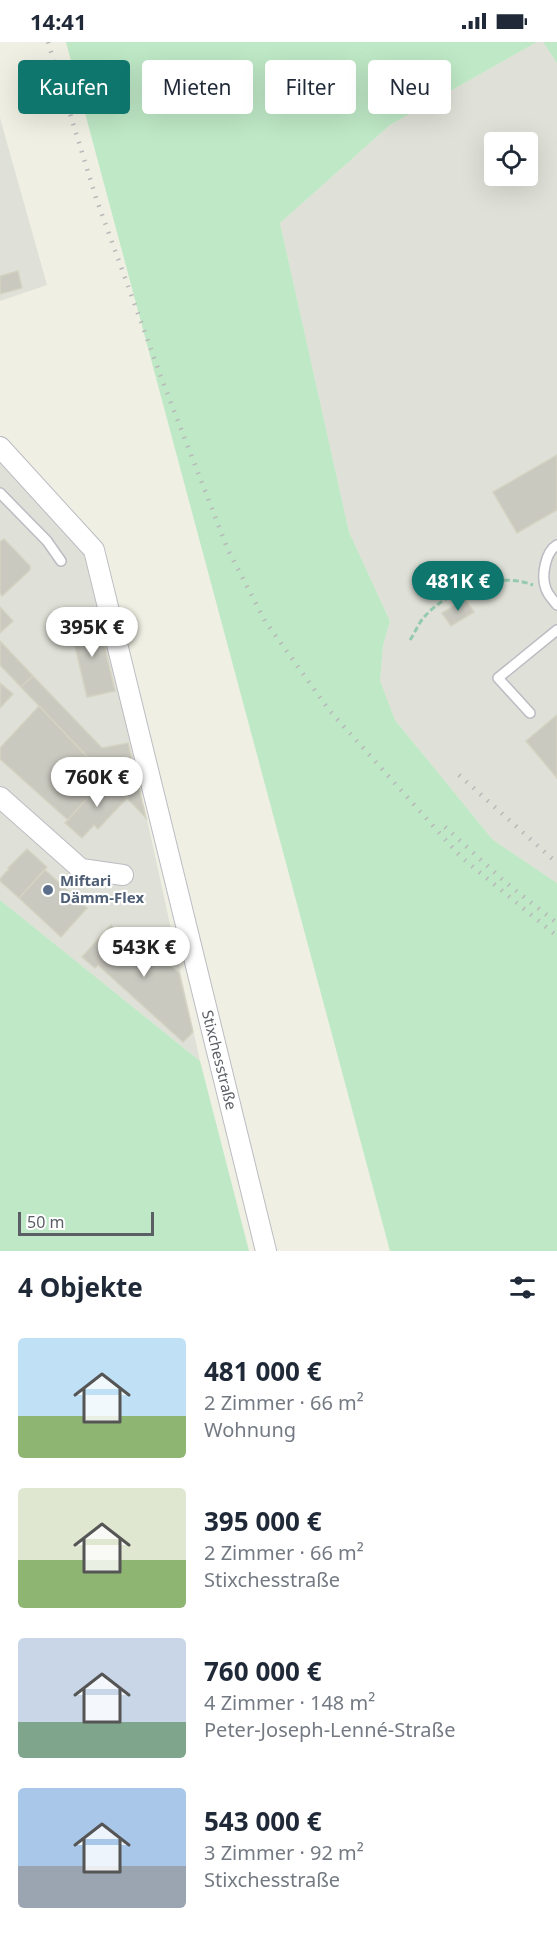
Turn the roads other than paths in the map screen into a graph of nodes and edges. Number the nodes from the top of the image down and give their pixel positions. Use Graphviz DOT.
graph roads {
  1 [pos="0,447"];
  2 [pos="0,493"];
  3 [pos="557,545"];
  4 [pos="62,561"];
  5 [pos="557,605"];
  6 [pos="557,630"];
  7 [pos="530,713"];
  8 [pos="0,797"];
  9 [pos="123,875"];
  10 [pos="266,1251"];
  1 -- 10 [label="street, Stixchesstraße"];
  2 -- 4 [label="lane"];
  3 -- 5 [label="lane"];
  6 -- 7 [label="lane"];
  8 -- 9 [label="street"];
}
